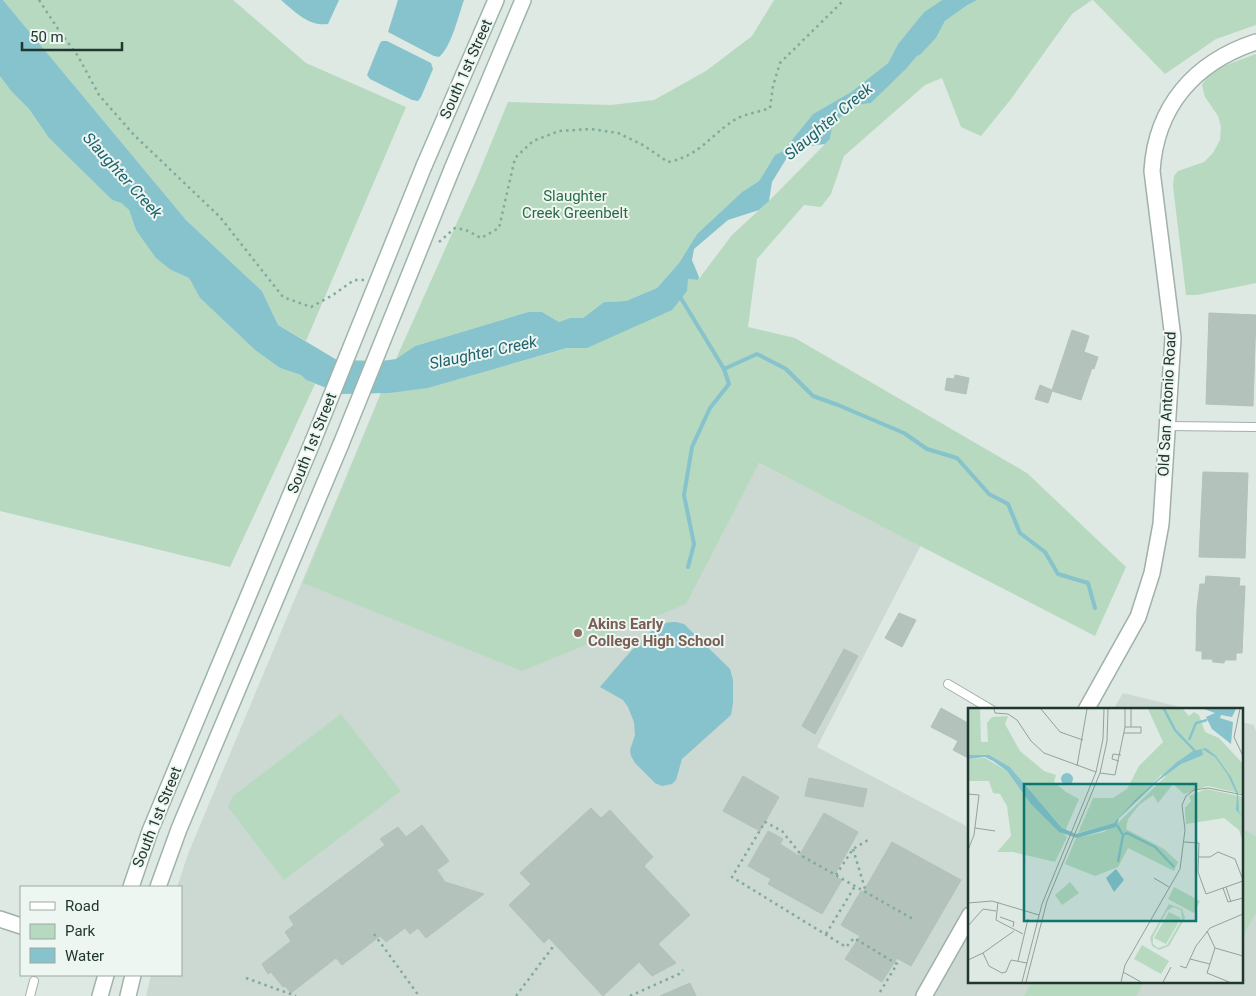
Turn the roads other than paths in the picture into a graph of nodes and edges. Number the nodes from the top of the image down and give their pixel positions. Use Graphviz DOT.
graph roads {
  1 [pos="496,0"];
  2 [pos="523,0"];
  3 [pos="1256,42"];
  4 [pos="1167,426"];
  5 [pos="1256,427"];
  6 [pos="948,684"];
  7 [pos="989,708"];
  8 [pos="1087,708"];
  9 [pos="131,886"];
  10 [pos="158,886"];
  11 [pos="0,919"];
  12 [pos="968,919"];
  13 [pos="20,926"];
  14 [pos="106,976"];
  15 [pos="133,976"];
  16 [pos="34,981"];
  17 [pos="30,996"];
  18 [pos="100,996"];
  19 [pos="128,996"];
  20 [pos="924,996"];
  1 -- 9 [label="main road, South 1st Street, bridge"];
  2 -- 10 [label="main road, South 1st Street, bridge"];
  3 -- 4 [label="main road, Old San Antonio Road"];
  4 -- 5 [label="lane"];
  4 -- 8 [label="main road, Old San Antonio Road"];
  6 -- 7 [label="lane"];
  11 -- 13 [label="main road"];
  12 -- 20 [label="main road"];
  14 -- 18 [label="main road"];
  15 -- 19 [label="main road"];
  16 -- 17 [label="lane"];
}
